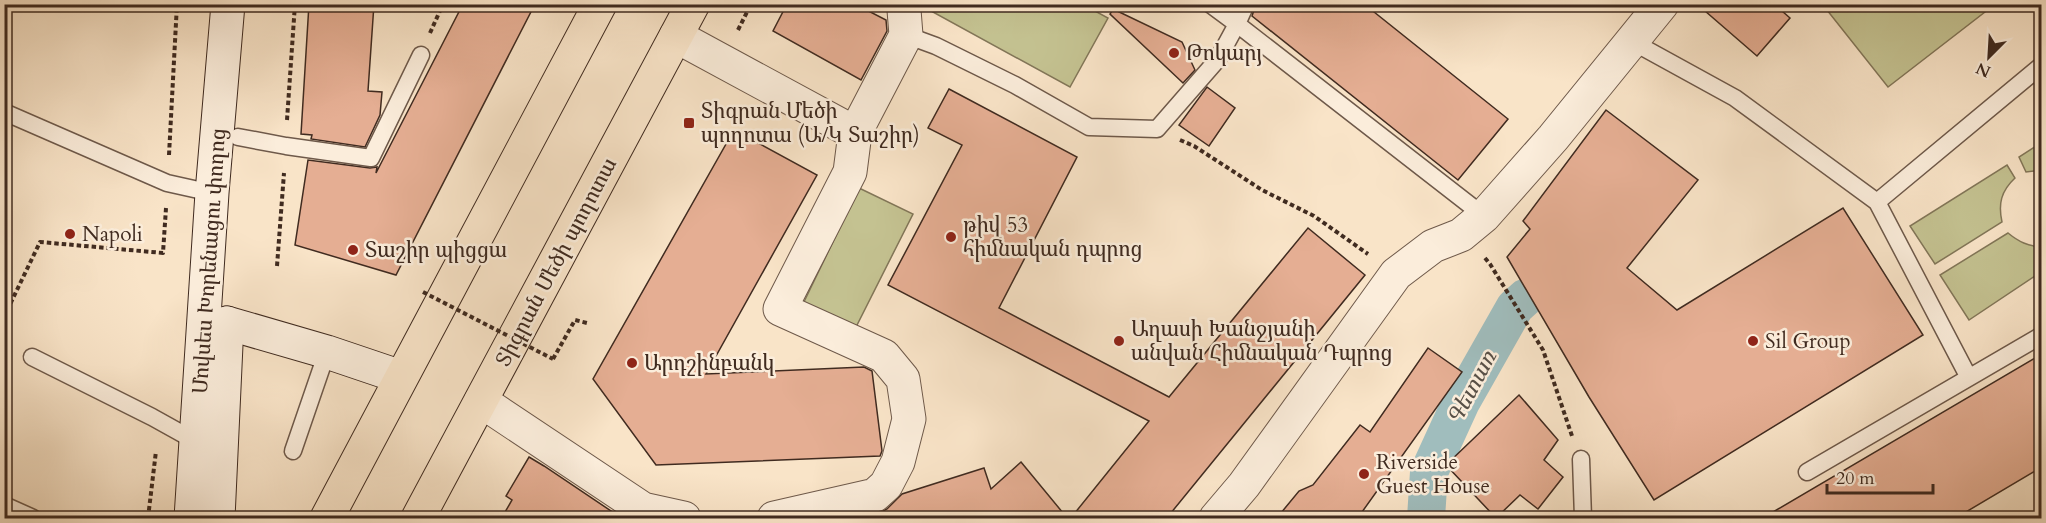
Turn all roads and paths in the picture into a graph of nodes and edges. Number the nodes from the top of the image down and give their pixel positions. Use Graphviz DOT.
graph roads {
  1 [pos="177,4"];
  2 [pos="228,4"];
  3 [pos="246,4"];
  4 [pos="600,4"];
  5 [pos="693,4"];
  6 [pos="1210,4"];
  7 [pos="1246,4"];
  8 [pos="1662,4"];
  9 [pos="906,20"];
  10 [pos="1237,24"];
  11 [pos="676,36"];
  12 [pos="1633,42"];
  13 [pos="421,56"];
  14 [pos="2042,65"];
  15 [pos="4,112"];
  16 [pos="1157,129"];
  17 [pos="855,133"];
  18 [pos="238,138"];
  19 [pos="167,183"];
  20 [pos="212,193"];
  21 [pos="1877,202"];
  22 [pos="1485,216"];
  23 [pos="1491,264"];
  24 [pos="1396,274"];
  25 [pos="423,292"];
  26 [pos="4,317"];
  27 [pos="226,323"];
  28 [pos="586,324"];
  29 [pos="2042,335"];
  30 [pos="327,352"];
  31 [pos="32,357"];
  32 [pos="1968,376"];
  33 [pos="401,378"];
  34 [pos="481,401"];
  35 [pos="197,442"];
  36 [pos="293,451"];
  37 [pos="1581,459"];
  38 [pos="1807,472"];
  39 [pos="4,505"];
  40 [pos="33,519"];
  41 [pos="191,519"];
  42 [pos="218,519"];
  43 [pos="327,519"];
  44 [pos="418,519"];
  45 [pos="684,519"];
  46 [pos="774,519"];
  47 [pos="1216,519"];
  48 [pos="1583,519"];
  1 -- 19 [label="path"];
  2 -- 20 [label="street, Մովսես Խորենացու փողոց"];
  3 -- 18 [label="street, Մովսես Խորենացու փողոց"];
  4 -- 33 [label="main road"];
  5 -- 11 [label="main road, Տիգրան Մեծի պողոտա"];
  6 -- 10 [label="lane"];
  7 -- 10 [label="lane"];
  8 -- 12 [label="street"];
  9 -- 16 [label="lane"];
  9 -- 17 [label="street"];
  10 -- 16 [label="lane"];
  10 -- 22 [label="lane"];
  11 -- 17 [label="street"];
  11 -- 34 [label="main road, Տիգրան Մեծի պողոտա"];
  12 -- 21 [label="lane"];
  12 -- 22 [label="street"];
  13 -- 18 [label="lane"];
  14 -- 21 [label="lane"];
  15 -- 19 [label="lane"];
  16 -- 24 [label="path"];
  17 -- 46 [label="street"];
  18 -- 27 [label="street, Մովսես Խորենացու փողոց"];
  19 -- 20 [label="lane"];
  19 -- 26 [label="path"];
  20 -- 35 [label="street, Մովսես Խորենացու փողոց"];
  21 -- 32 [label="lane"];
  22 -- 24 [label="street"];
  23 -- 37 [label="path"];
  24 -- 47 [label="street"];
  25 -- 28 [label="path, bridge"];
  27 -- 30 [label="street"];
  27 -- 42 [label="street, Մովսես Խորենացու փողոց"];
  29 -- 32 [label="lane"];
  30 -- 33 [label="street"];
  30 -- 36 [label="lane"];
  31 -- 35 [label="lane"];
  32 -- 38 [label="lane"];
  33 -- 43 [label="main road"];
  34 -- 44 [label="main road, Տիգրան Մեծի պողոտա"];
  34 -- 45 [label="street"];
  35 -- 41 [label="street, Մովսես Խորենացու փողոց"];
  37 -- 48 [label="lane"];
  39 -- 40 [label="lane"];
}
